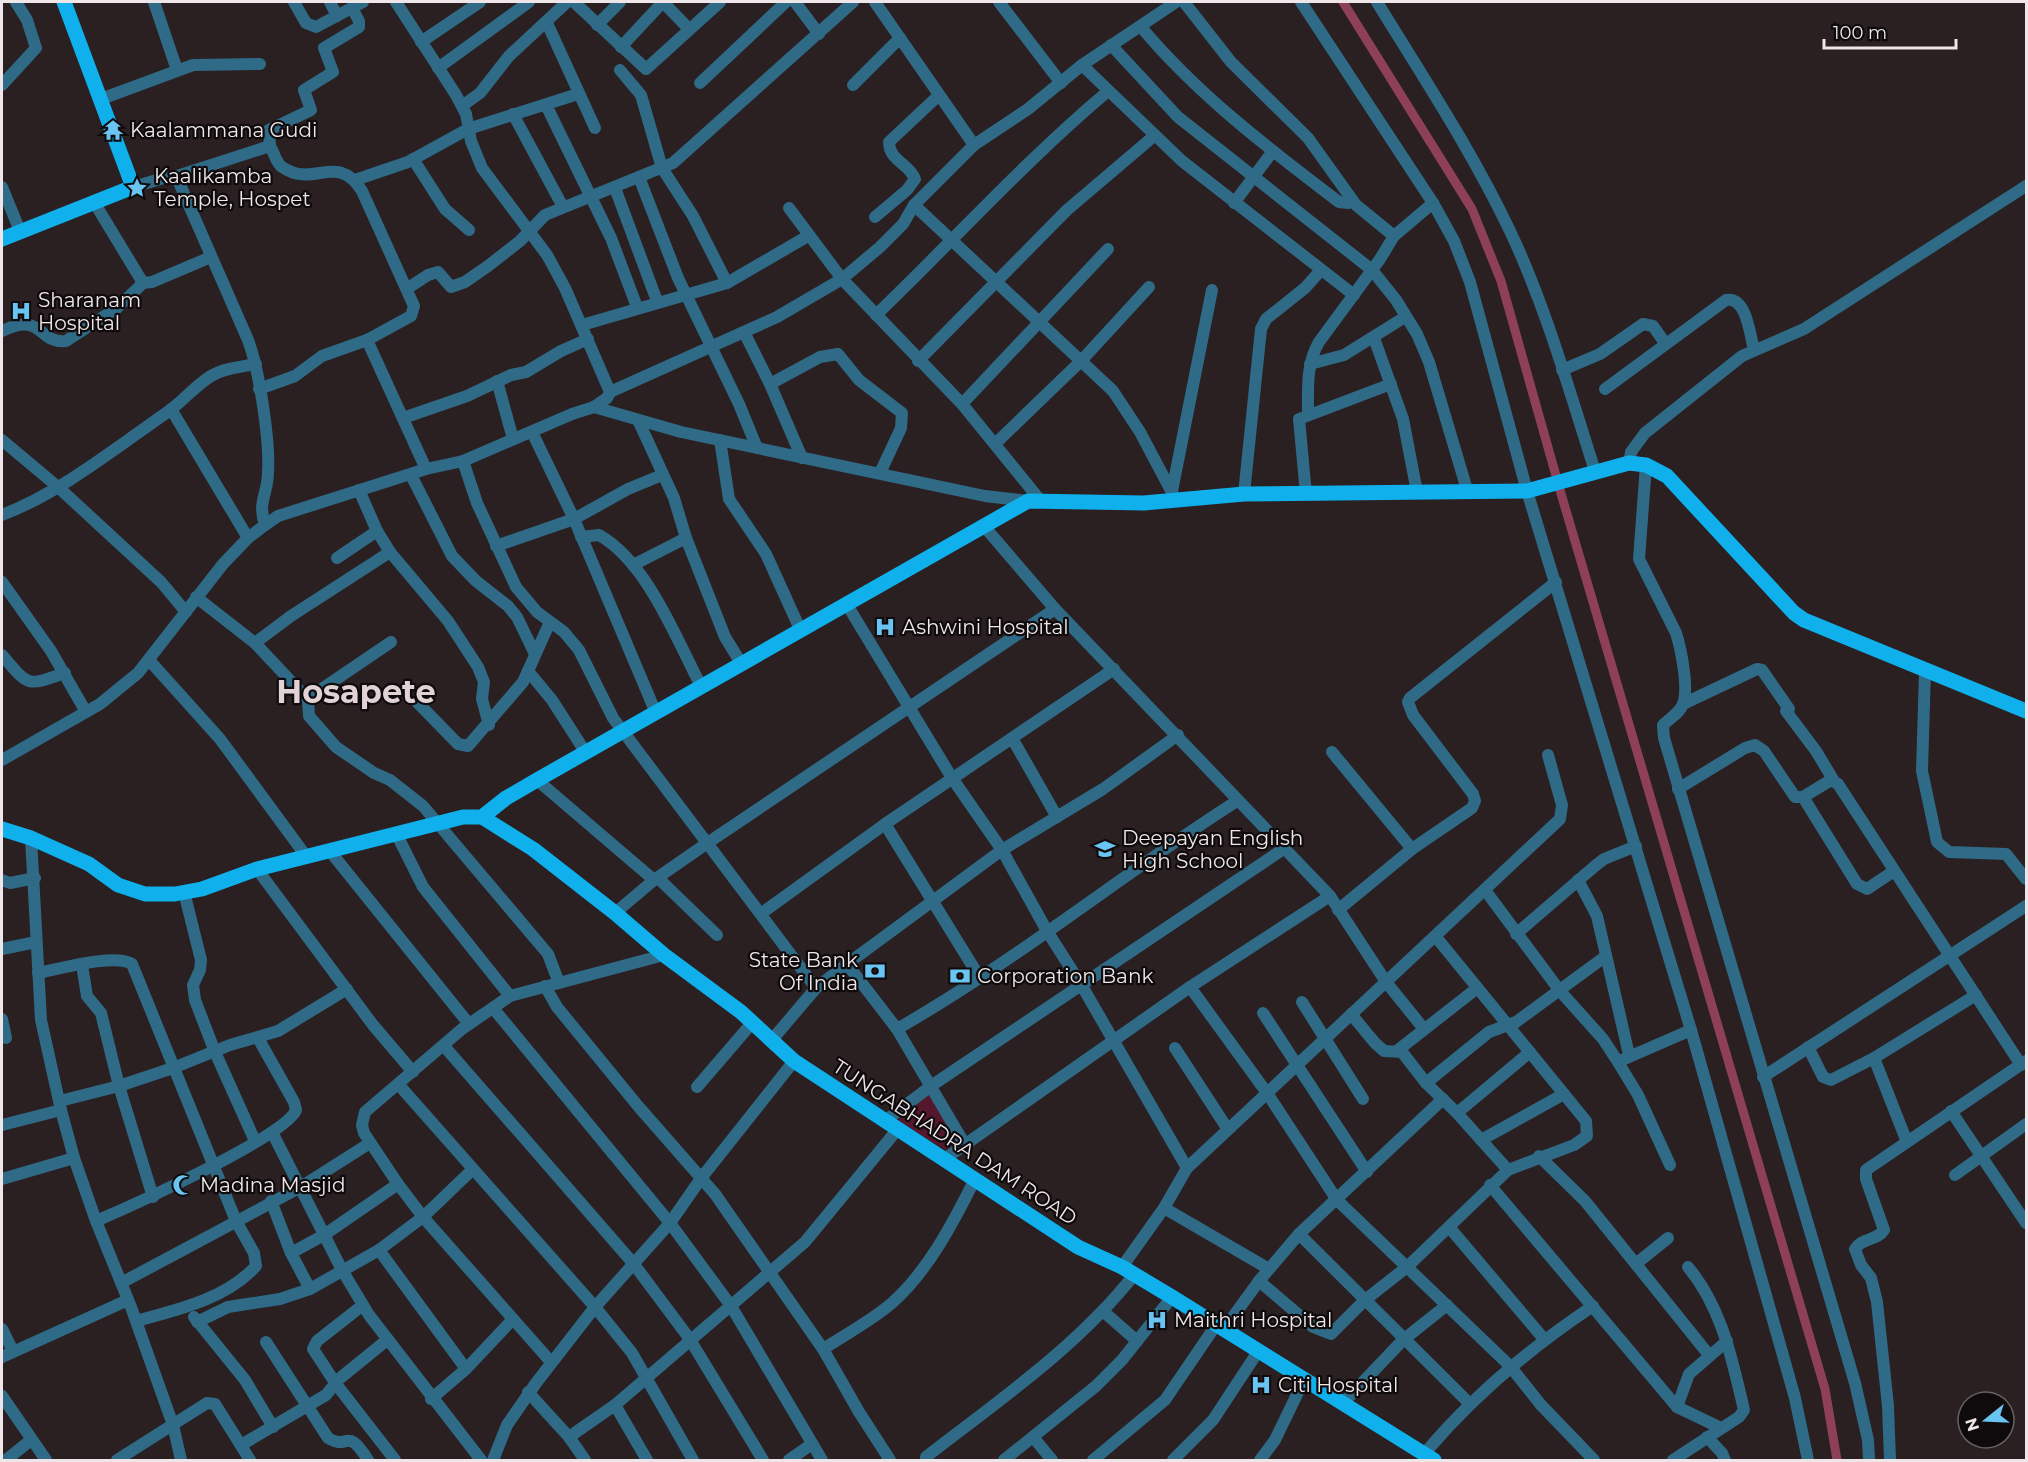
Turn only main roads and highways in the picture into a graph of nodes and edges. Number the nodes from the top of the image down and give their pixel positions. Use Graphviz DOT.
graph roads {
  1 [pos="64,2"];
  2 [pos="2,239"];
  3 [pos="2026,711"];
  4 [pos="482,817"];
  5 [pos="2,829"];
  6 [pos="1430,1457"];
  1 -- 2 [label="main road"];
  3 -- 4 [label="main road"];
  4 -- 5 [label="main road"];
  4 -- 6 [label="main road, TUNGABHADRA DAM ROAD"];
}
